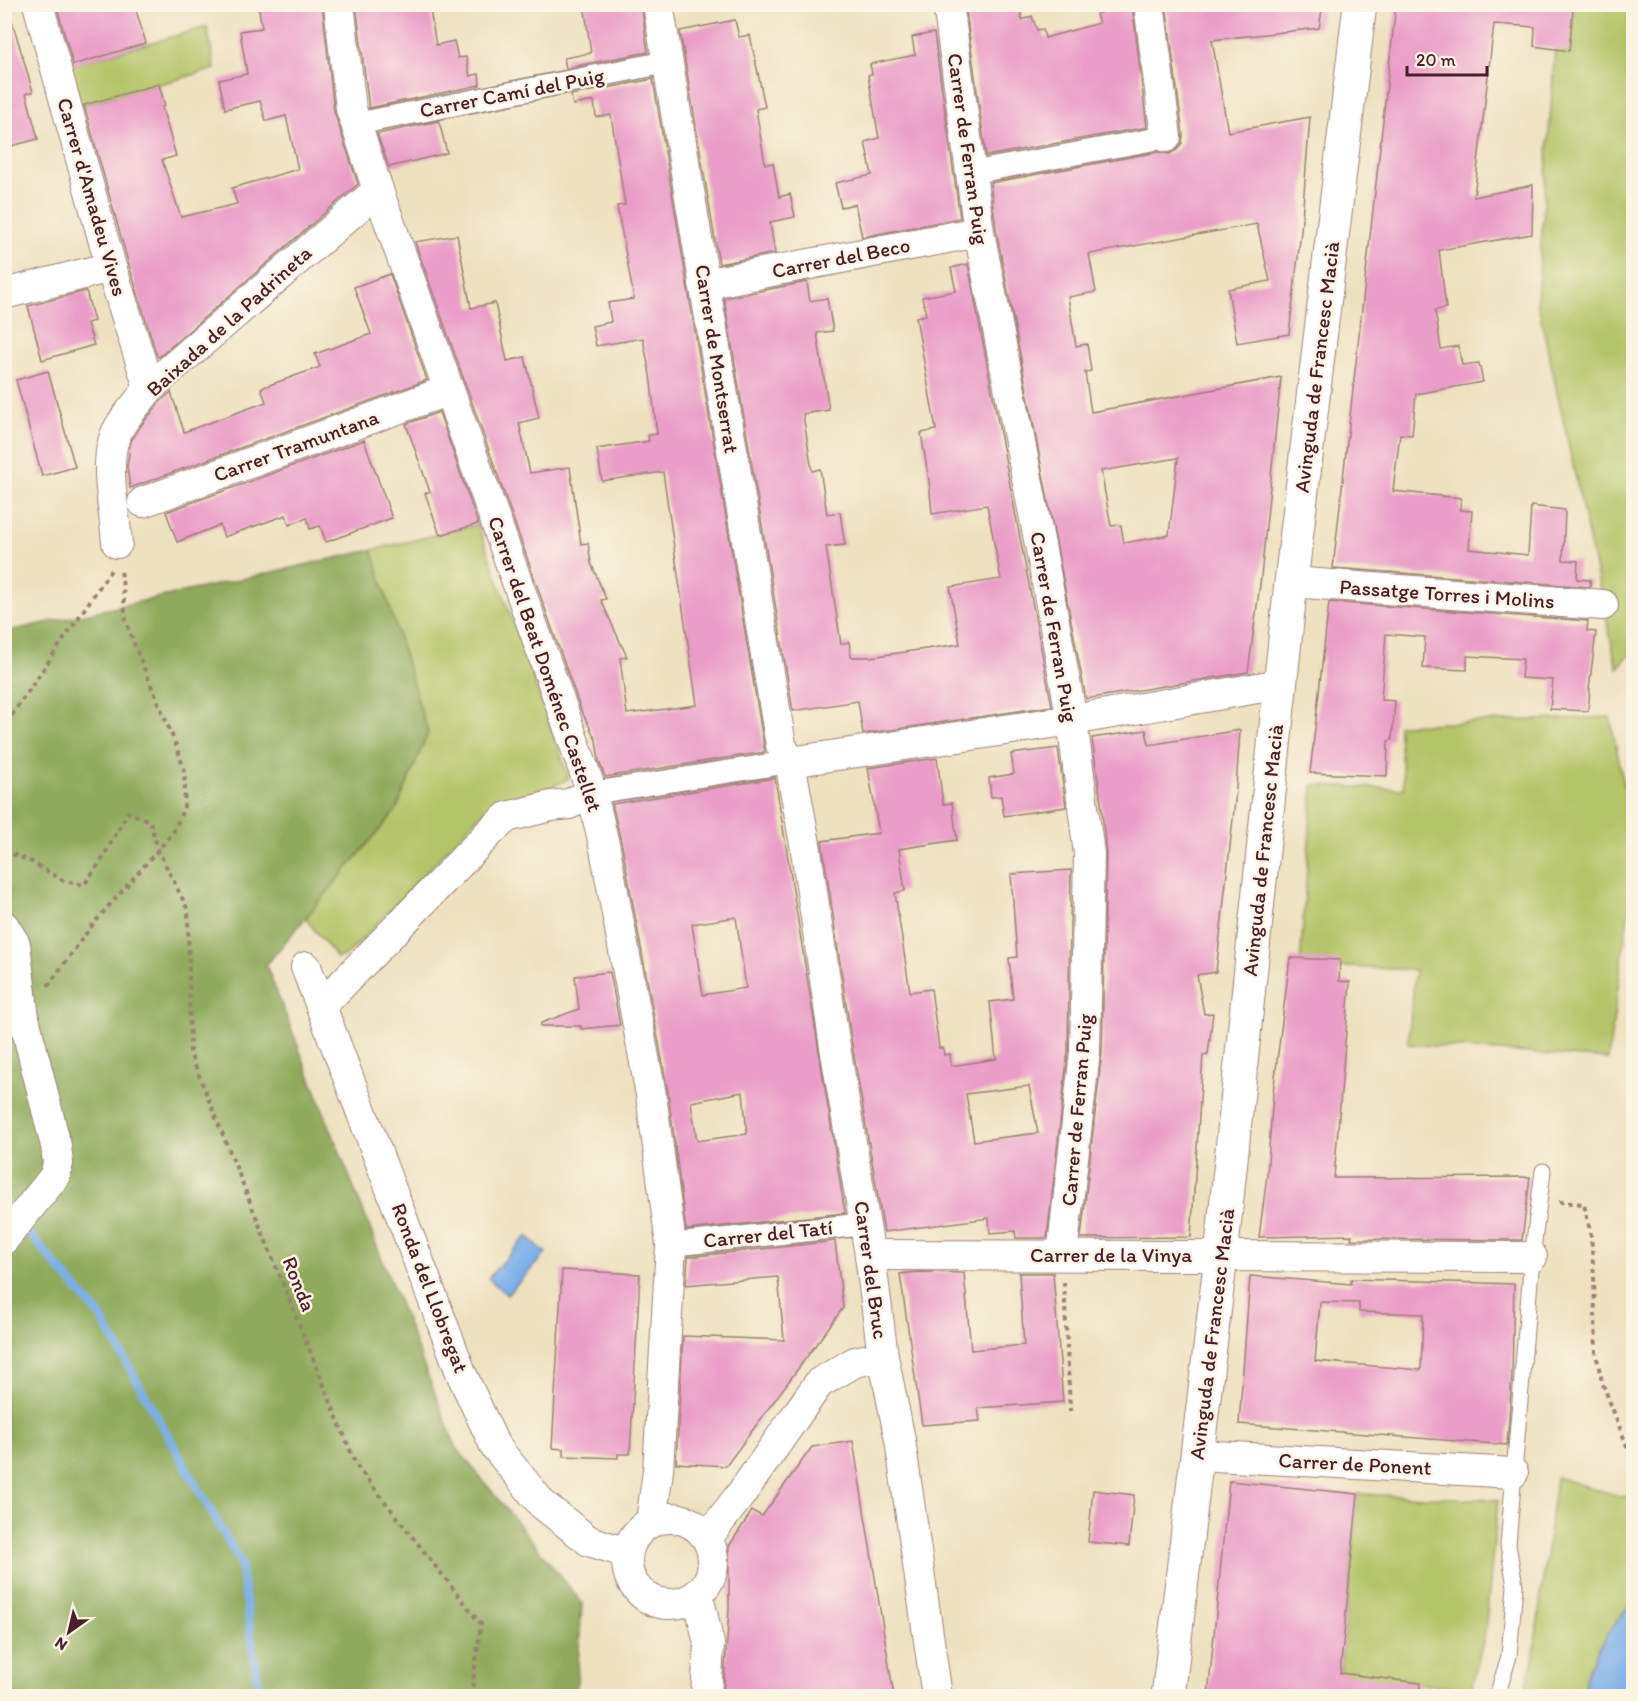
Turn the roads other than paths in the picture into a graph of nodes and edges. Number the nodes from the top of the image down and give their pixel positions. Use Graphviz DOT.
graph roads {
  1 [pos="38,4"];
  2 [pos="339,4"];
  3 [pos="658,4"];
  4 [pos="948,4"];
  5 [pos="1149,4"];
  6 [pos="1360,4"];
  7 [pos="667,62"];
  8 [pos="356,124"];
  9 [pos="1166,137"];
  10 [pos="970,173"];
  11 [pos="378,190"];
  12 [pos="979,232"];
  13 [pos="111,267"];
  14 [pos="704,284"];
  15 [pos="4,294"];
  16 [pos="149,388"];
  17 [pos="449,390"];
  18 [pos="143,502"];
  19 [pos="118,550"];
  20 [pos="1292,582"];
  21 [pos="1603,605"];
  22 [pos="1281,684"];
  23 [pos="1072,720"];
  24 [pos="790,762"];
  25 [pos="592,793"];
  26 [pos="4,926"];
  27 [pos="306,967"];
  28 [pos="321,1006"];
  29 [pos="1543,1171"];
  30 [pos="865,1224"];
  31 [pos="4,1239"];
  32 [pos="671,1245"];
  33 [pos="870,1255"];
  34 [pos="1062,1255"];
  35 [pos="1221,1256"];
  36 [pos="1532,1257"];
  37 [pos="883,1356"];
  38 [pos="1197,1455"];
  39 [pos="1513,1473"];
  40 [pos="651,1522"];
  41 [pos="706,1538"];
  42 [pos="627,1553"];
  43 [pos="698,1595"];
  44 [pos="706,1696"];
  45 [pos="938,1696"];
  46 [pos="1168,1696"];
  47 [pos="1497,1696"];
  1 -- 13 [label="street, Carrer d'Amadeu Vives"];
  2 -- 8 [label="street, Carrer del Beat Doménec Castellet"];
  3 -- 7 [label="street, Carrer de Montserrat"];
  4 -- 10 [label="street, Carrer de Ferran Puig"];
  5 -- 9 [label="street"];
  6 -- 20 [label="street, Avinguda de Francesc Macià"];
  7 -- 8 [label="street, Carrer Camí del Puig"];
  7 -- 14 [label="street, Carrer de Montserrat"];
  8 -- 11 [label="street, Carrer del Beat Doménec Castellet"];
  9 -- 10 [label="street"];
  10 -- 12 [label="street, Carrer de Ferran Puig"];
  11 -- 16 [label="street, Baixada de la Padrineta"];
  11 -- 17 [label="street, Carrer del Beat Doménec Castellet"];
  12 -- 14 [label="street, Carrer del Beco"];
  12 -- 23 [label="street, Carrer de Ferran Puig"];
  13 -- 15 [label="street"];
  13 -- 16 [label="street, Carrer d'Amadeu Vives"];
  14 -- 24 [label="street, Carrer de Montserrat"];
  16 -- 19 [label="street, Baixada de la Padrineta"];
  17 -- 18 [label="street, Carrer Tramuntana"];
  17 -- 25 [label="street, Carrer del Beat Doménec Castellet"];
  20 -- 21 [label="street, Passatge Torres i Molins"];
  20 -- 22 [label="street, Avinguda de Francesc Macià"];
  22 -- 23 [label="street"];
  22 -- 35 [label="street, Avinguda de Francesc Macià"];
  23 -- 24 [label="street"];
  23 -- 34 [label="street, Carrer de Ferran Puig"];
  24 -- 25 [label="street"];
  24 -- 30 [label="street, Carrer del Bruc"];
  25 -- 28 [label="street"];
  25 -- 32 [label="street, Carrer del Beat Doménec Castellet"];
  26 -- 31 [label="street"];
  27 -- 28 [label="street, Ronda del Llobregat"];
  28 -- 42 [label="street, Ronda del Llobregat"];
  29 -- 36 [label="lane"];
  30 -- 32 [label="street, Carrer del Tatí"];
  30 -- 33 [label="street, Carrer del Bruc"];
  32 -- 40 [label="street, Carrer del Beat Doménec Castellet"];
  33 -- 34 [label="street, Carrer de la Vinya"];
  33 -- 37 [label="street, Carrer del Bruc"];
  34 -- 35 [label="street, Carrer de la Vinya"];
  35 -- 36 [label="street, Carrer de la Vinya"];
  35 -- 38 [label="street, Avinguda de Francesc Macià"];
  36 -- 39 [label="lane"];
  37 -- 41 [label="street"];
  37 -- 45 [label="street, Carrer del Bruc"];
  38 -- 39 [label="street, Carrer de Ponent"];
  38 -- 46 [label="street, Avinguda de Francesc Macià"];
  39 -- 47 [label="lane"];
  40 -- 41 [label="street"];
  40 -- 42 [label="street"];
  41 -- 43 [label="street"];
  42 -- 43 [label="street"];
  43 -- 44 [label="street"];
}
